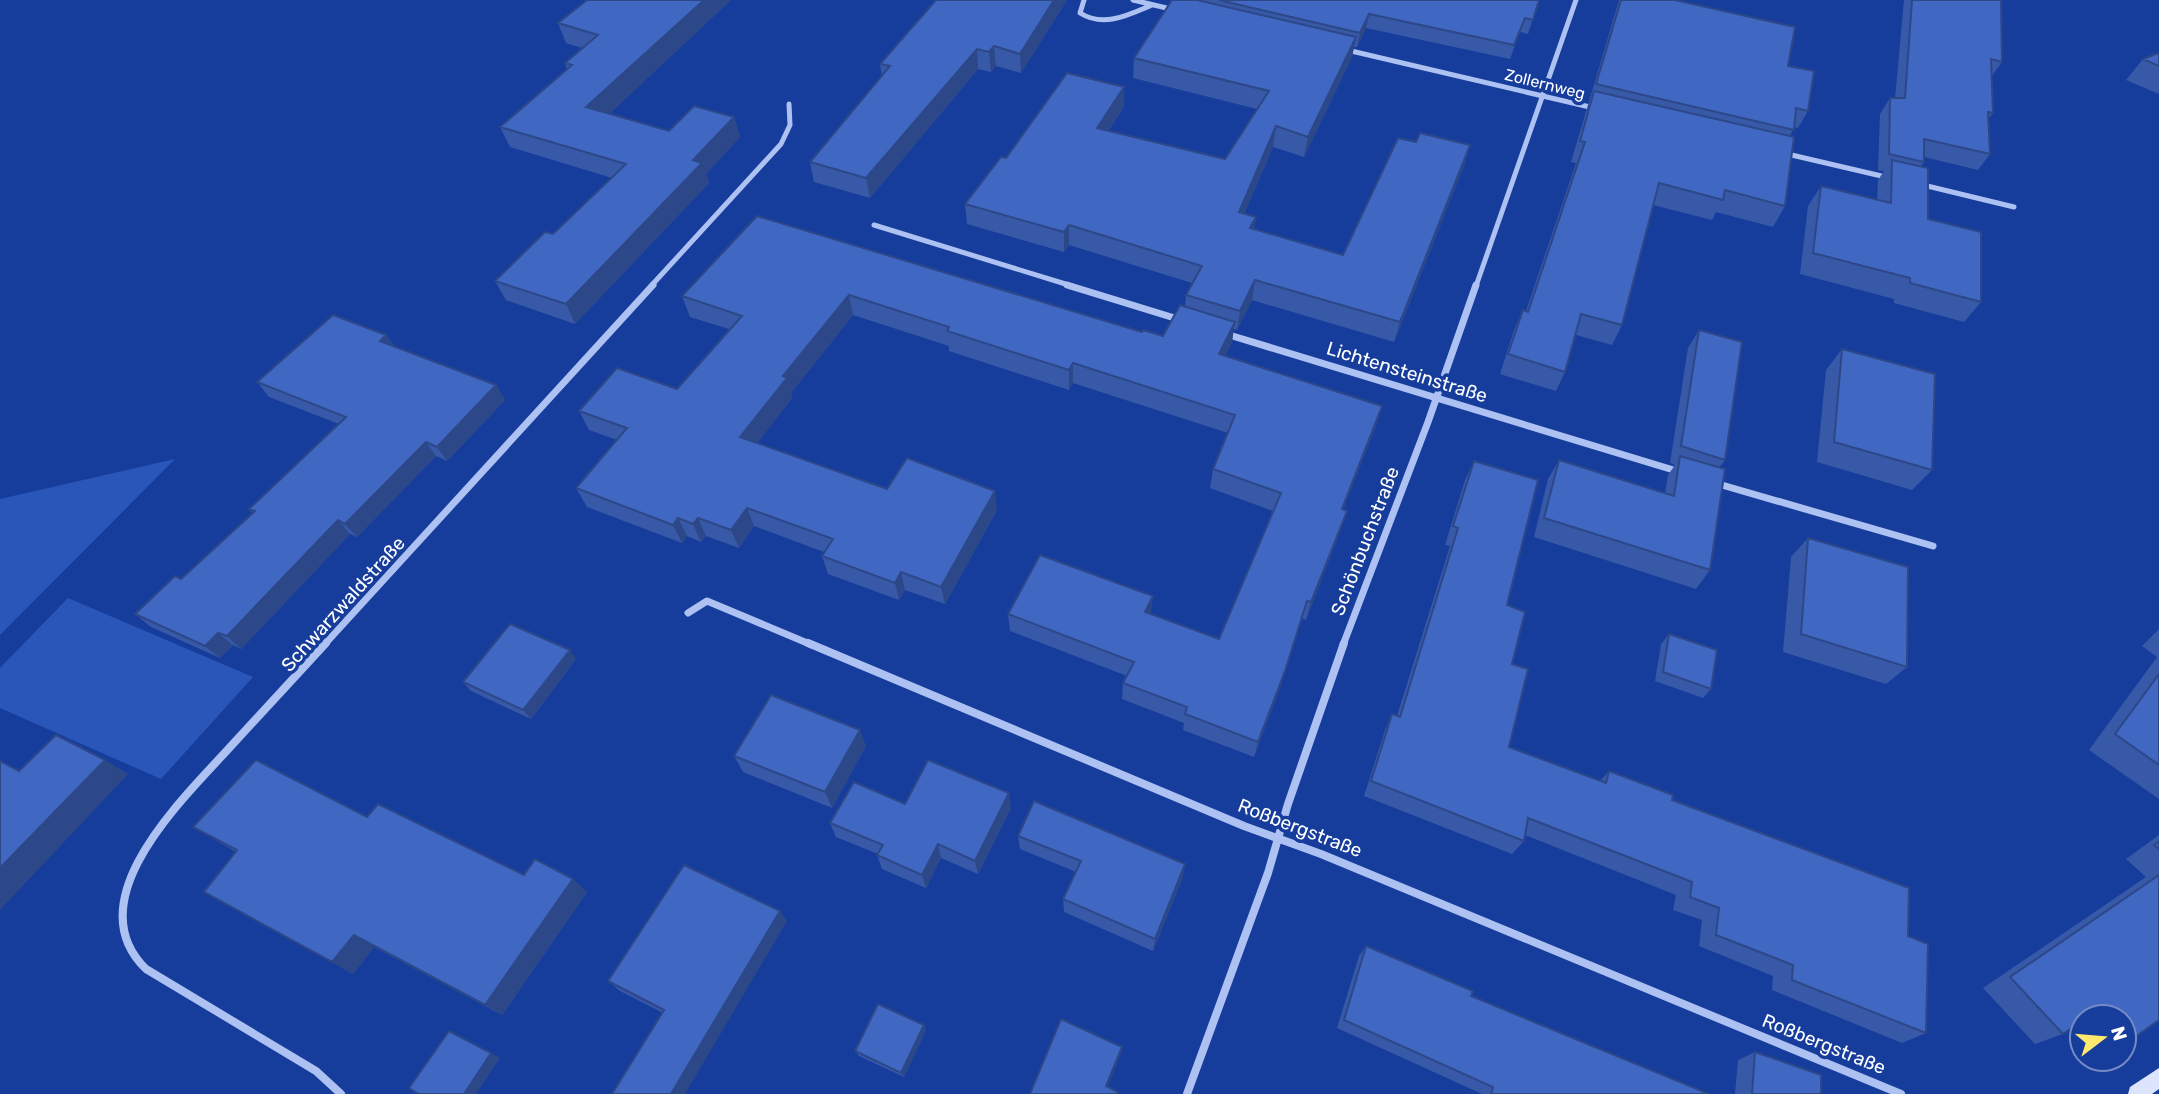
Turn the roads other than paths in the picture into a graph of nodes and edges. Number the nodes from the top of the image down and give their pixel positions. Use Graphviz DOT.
graph roads {
  1 [pos="1084,0"];
  2 [pos="1133,0"];
  3 [pos="1576,0"];
  4 [pos="1153,5"];
  5 [pos="1189,13"];
  6 [pos="1336,47"];
  7 [pos="1542,96"];
  8 [pos="789,104"];
  9 [pos="1604,111"];
  10 [pos="1779,152"];
  11 [pos="1898,180"];
  12 [pos="1912,183"];
  13 [pos="2014,207"];
  14 [pos="874,225"];
  15 [pos="1188,323"];
  16 [pos="1214,330"];
  17 [pos="1436,397"];
  18 [pos="1692,476"];
  19 [pos="1705,480"];
  20 [pos="1933,546"];
  21 [pos="688,612"];
  22 [pos="1279,838"];
  23 [pos="341,1094"];
  24 [pos="1187,1094"];
  25 [pos="1901,1094"];
  1 -- 4 [label="street"];
  2 -- 4 [label="street"];
  3 -- 7 [label="street, Schönbuchstraße"];
  4 -- 5 [label="street"];
  6 -- 7 [label="street, Zollernweg"];
  7 -- 9 [label="street, Zollernweg"];
  7 -- 17 [label="street, Schönbuchstraße"];
  8 -- 23 [label="street, Schwarzwaldstraße"];
  10 -- 11 [label="street"];
  12 -- 13 [label="street"];
  14 -- 15 [label="street"];
  16 -- 17 [label="street, Lichtensteinstraße"];
  17 -- 18 [label="street, Lichtensteinstraße"];
  17 -- 22 [label="street, Schönbuchstraße"];
  19 -- 20 [label="street"];
  21 -- 22 [label="street, Roßbergstraße"];
  22 -- 24 [label="street, Schönbuchstraße"];
  22 -- 25 [label="street, Roßbergstraße"];
}
